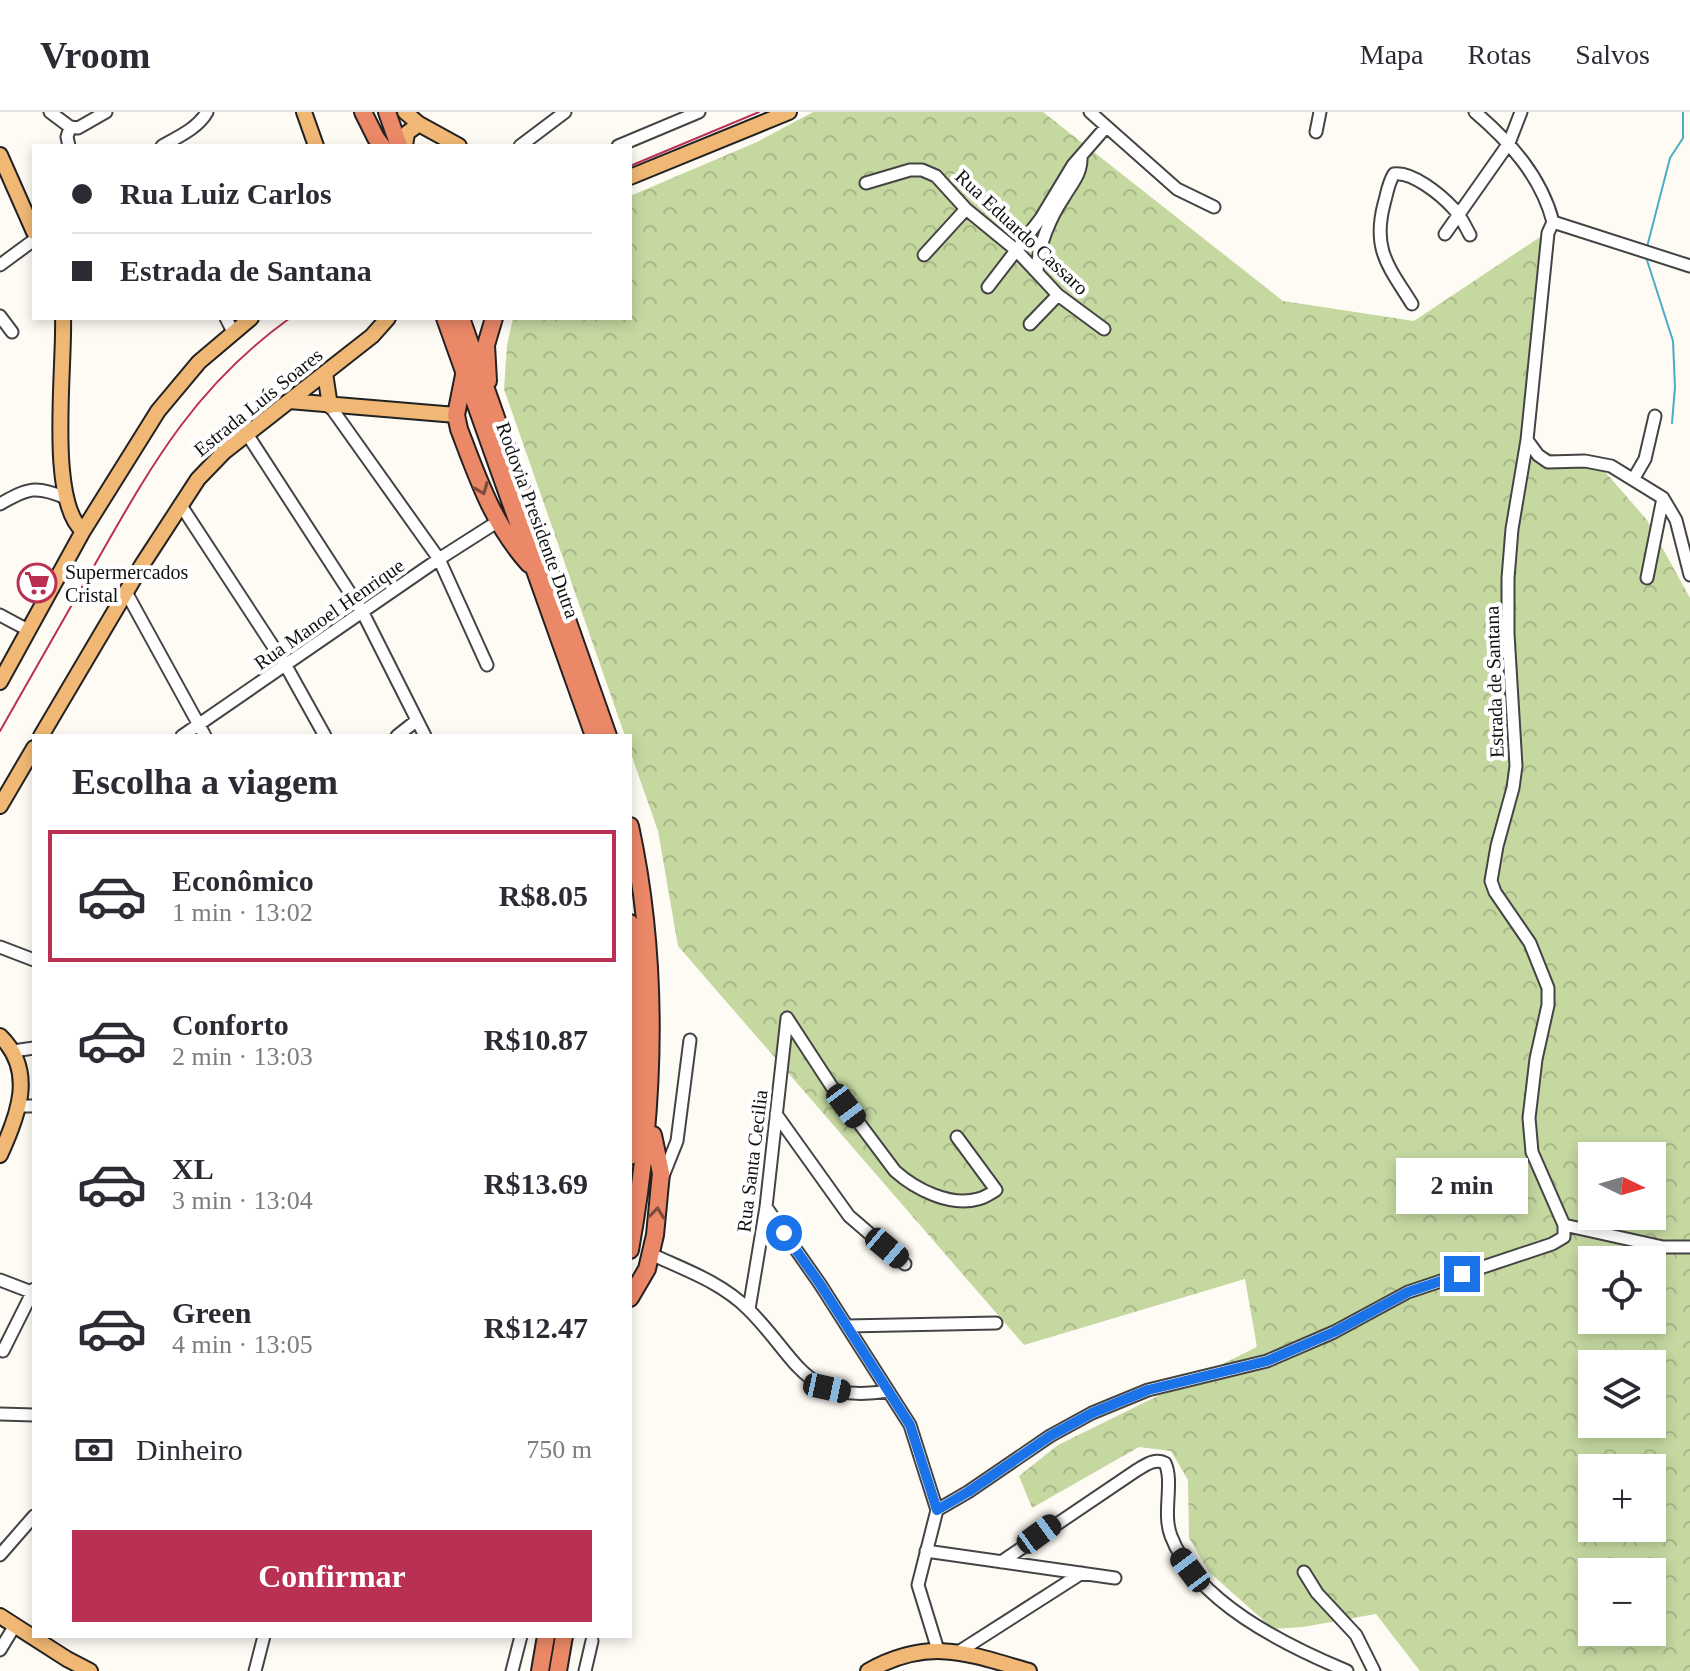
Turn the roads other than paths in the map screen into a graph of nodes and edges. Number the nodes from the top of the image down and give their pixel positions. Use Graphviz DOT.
graph roads {
  1 [pos="50,112"];
  2 [pos="106,112"];
  3 [pos="207,112"];
  4 [pos="304,112"];
  5 [pos="363,112"];
  6 [pos="373,112"];
  7 [pos="387,112"];
  8 [pos="405,112"];
  9 [pos="565,112"];
  10 [pos="699,112"];
  11 [pos="789,112"];
  12 [pos="1090,112"];
  13 [pos="1320,112"];
  14 [pos="1475,112"];
  15 [pos="1521,112"];
  16 [pos="421,121"];
  17 [pos="70,127"];
  18 [pos="1106,127"];
  19 [pos="1316,132"];
  20 [pos="1509,143"];
  21 [pos="69,144"];
  22 [pos="166,144"];
  23 [pos="315,144"];
  24 [pos="382,144"];
  25 [pos="383,144"];
  26 [pos="398,144"];
  27 [pos="405,144"];
  28 [pos="456,144"];
  29 [pos="523,144"];
  30 [pos="623,144"];
  31 [pos="0,155"];
  32 [pos="1081,156"];
  33 [pos="632,176"];
  34 [pos="5,178"];
  35 [pos="866,183"];
  36 [pos="1214,207"];
  37 [pos="30,209"];
  38 [pos="966,209"];
  39 [pos="1459,216"];
  40 [pos="1553,222"];
  41 [pos="1445,234"];
  42 [pos="1470,235"];
  43 [pos="32,241"];
  44 [pos="1016,250"];
  45 [pos="924,255"];
  46 [pos="0,265"];
  47 [pos="1690,266"];
  48 [pos="1037,271"];
  49 [pos="988,287"];
  50 [pos="1058,295"];
  51 [pos="1412,304"];
  52 [pos="0,316"];
  53 [pos="63,320"];
  54 [pos="386,320"];
  55 [pos="446,320"];
  56 [pos="462,320"];
  57 [pos="493,320"];
  58 [pos="1030,324"];
  59 [pos="230,325"];
  60 [pos="1104,329"];
  61 [pos="12,332"];
  62 [pos="325,373"];
  63 [pos="464,373"];
  64 [pos="289,401"];
  65 [pos="330,406"];
  66 [pos="456,415"];
  67 [pos="1655,416"];
  68 [pos="247,434"];
  69 [pos="1527,440"];
  70 [pos="1548,462"];
  71 [pos="1522,471"];
  72 [pos="1634,478"];
  73 [pos="66,498"];
  74 [pos="1663,498"];
  75 [pos="0,504"];
  76 [pos="180,504"];
  77 [pos="497,522"];
  78 [pos="83,531"];
  79 [pos="439,559"];
  80 [pos="535,570"];
  81 [pos="1690,575"];
  82 [pos="1647,578"];
  83 [pos="558,591"];
  84 [pos="126,592"];
  85 [pos="363,613"];
  86 [pos="0,615"];
  87 [pos="28,630"];
  88 [pos="487,665"];
  89 [pos="286,666"];
  90 [pos="0,682"];
  91 [pos="416,721"];
  92 [pos="199,724"];
  93 [pos="42,734"];
  94 [pos="185,734"];
  95 [pos="204,734"];
  96 [pos="324,734"];
  97 [pos="400,734"];
  98 [pos="424,734"];
  99 [pos="593,734"];
  100 [pos="607,734"];
  101 [pos="32,751"];
  102 [pos="0,806"];
  103 [pos="632,837"];
  104 [pos="0,947"];
  105 [pos="632,949"];
  106 [pos="32,959"];
  107 [pos="648,966"];
  108 [pos="0,1036"];
  109 [pos="690,1040"];
  110 [pos="32,1048"];
  111 [pos="13,1051"];
  112 [pos="635,1052"];
  113 [pos="632,1064"];
  114 [pos="27,1106"];
  115 [pos="776,1114"];
  116 [pos="957,1137"];
  117 [pos="632,1138"];
  118 [pos="0,1155"];
  119 [pos="661,1180"];
  120 [pos="766,1207"];
  121 [pos="1564,1225"];
  122 [pos="632,1239"];
  123 [pos="1690,1247"];
  124 [pos="651,1254"];
  125 [pos="905,1264"];
  126 [pos="0,1280"];
  127 [pos="32,1292"];
  128 [pos="32,1294"];
  129 [pos="632,1295"];
  130 [pos="749,1309"];
  131 [pos="996,1323"];
  132 [pos="847,1326"];
  133 [pos="3,1351"];
  134 [pos="888,1391"];
  135 [pos="0,1414"];
  136 [pos="32,1415"];
  137 [pos="937,1510"];
  138 [pos="32,1521"];
  139 [pos="926,1551"];
  140 [pos="0,1555"];
  141 [pos="1001,1562"];
  142 [pos="1304,1572"];
  143 [pos="1082,1573"];
  144 [pos="1115,1578"];
  145 [pos="0,1616"];
  146 [pos="14,1627"];
  147 [pos="32,1637"];
  148 [pos="33,1638"];
  149 [pos="263,1638"];
  150 [pos="520,1638"];
  151 [pos="546,1638"];
  152 [pos="564,1638"];
  153 [pos="592,1641"];
  154 [pos="0,1650"];
  155 [pos="938,1650"];
  156 [pos="960,1651"];
  157 [pos="886,1667"];
  158 [pos="90,1671"];
  159 [pos="255,1671"];
  160 [pos="512,1671"];
  161 [pos="540,1671"];
  162 [pos="558,1671"];
  163 [pos="585,1671"];
  164 [pos="868,1671"];
  165 [pos="1029,1671"];
  166 [pos="1347,1671"];
  167 [pos="1374,1671"];
  1 -- 17 [label="street"];
  2 -- 17 [label="street"];
  3 -- 22 [label="street"];
  4 -- 23 [label="main road"];
  5 -- 24 [label="highway"];
  6 -- 25 [label="highway"];
  7 -- 26 [label="highway"];
  8 -- 16 [label="main road"];
  9 -- 29 [label="street"];
  10 -- 30 [label="street"];
  11 -- 33 [label="main road"];
  12 -- 18 [label="street"];
  13 -- 19 [label="street"];
  14 -- 20 [label="street"];
  15 -- 20 [label="street"];
  16 -- 27 [label="main road"];
  16 -- 28 [label="main road"];
  17 -- 21 [label="street"];
  18 -- 32 [label="street"];
  18 -- 36 [label="street"];
  20 -- 39 [label="street"];
  20 -- 40 [label="street"];
  31 -- 34 [label="main road"];
  32 -- 44 [label="street"];
  32 -- 48 [label="street"];
  34 -- 37 [label="main road"];
  35 -- 38 [label="street, Rua Eduardo Cassaro"];
  38 -- 44 [label="street, Rua Eduardo Cassaro"];
  38 -- 45 [label="street"];
  39 -- 41 [label="street"];
  39 -- 42 [label="street"];
  39 -- 51 [label="street"];
  40 -- 47 [label="street"];
  40 -- 69 [label="street, Estrada de Santana"];
  43 -- 46 [label="street"];
  44 -- 48 [label="street, Rua Eduardo Cassaro"];
  44 -- 49 [label="street"];
  48 -- 50 [label="street, Rua Eduardo Cassaro"];
  50 -- 58 [label="street"];
  50 -- 60 [label="street, Rua Eduardo Cassaro"];
  52 -- 61 [label="street"];
  53 -- 73 [label="main road"];
  54 -- 62 [label="main road, Estrada Luís Soares"];
  55 -- 63 [label="highway, Rodovia Presidente Dutra"];
  56 -- 83 [label="highway, Rodovia Presidente Dutra"];
  57 -- 83 [label="highway"];
  59 -- 78 [label="main road"];
  62 -- 64 [label="main road, Estrada Luís Soares"];
  62 -- 65 [label="main road"];
  63 -- 66 [label="highway"];
  63 -- 80 [label="highway, Rodovia Presidente Dutra"];
  64 -- 65 [label="main road"];
  64 -- 68 [label="main road, Estrada Luís Soares"];
  65 -- 66 [label="main road"];
  65 -- 79 [label="street"];
  66 -- 77 [label="highway, one-way"];
  67 -- 72 [label="street"];
  68 -- 76 [label="main road, Estrada Luís Soares"];
  68 -- 85 [label="street"];
  69 -- 70 [label="street"];
  69 -- 71 [label="street, Estrada de Santana"];
  70 -- 71 [label="street"];
  70 -- 72 [label="street"];
  71 -- 121 [label="street, Estrada de Santana"];
  72 -- 74 [label="street"];
  73 -- 75 [label="street"];
  73 -- 78 [label="main road"];
  74 -- 81 [label="street"];
  74 -- 82 [label="street"];
  76 -- 84 [label="main road, Estrada Luís Soares"];
  76 -- 89 [label="street"];
  77 -- 79 [label="street, Rua Manoel Henrique"];
  77 -- 80 [label="highway"];
  78 -- 87 [label="main road"];
  79 -- 85 [label="street, Rua Manoel Henrique"];
  79 -- 88 [label="street"];
  80 -- 99 [label="highway, Rodovia Presidente Dutra"];
  83 -- 100 [label="highway, Rodovia Presidente Dutra"];
  84 -- 92 [label="street"];
  84 -- 93 [label="main road, Estrada Luís Soares"];
  85 -- 89 [label="street, Rua Manoel Henrique"];
  85 -- 91 [label="street"];
  86 -- 87 [label="street"];
  87 -- 90 [label="main road"];
  89 -- 92 [label="street, Rua Manoel Henrique"];
  89 -- 96 [label="street"];
  91 -- 97 [label="street"];
  91 -- 98 [label="street"];
  92 -- 94 [label="street, Rua Manoel Henrique"];
  92 -- 95 [label="street"];
  101 -- 102 [label="main road"];
  103 -- 107 [label="highway"];
  104 -- 106 [label="street"];
  105 -- 112 [label="highway"];
  107 -- 119 [label="highway"];
  107 -- 122 [label="highway"];
  108 -- 111 [label="main road"];
  109 -- 119 [label="street"];
  110 -- 111 [label="street"];
  111 -- 114 [label="main road"];
  112 -- 113 [label="highway"];
  112 -- 117 [label="highway"];
  114 -- 118 [label="main road"];
  115 -- 116 [label="street, Rua Santa Cecilia"];
  115 -- 120 [label="street, Rua Santa Cecilia"];
  115 -- 125 [label="street"];
  124 -- 119 [label="highway, one-way"];
  120 -- 130 [label="street, Rua Santa Cecilia"];
  120 -- 132 [label="street"];
  121 -- 123 [label="street"];
  121 -- 137 [label="street"];
  124 -- 129 [label="highway"];
  124 -- 130 [label="street"];
  126 -- 127 [label="street"];
  128 -- 133 [label="street"];
  130 -- 134 [label="street"];
  131 -- 132 [label="street"];
  132 -- 134 [label="street"];
  134 -- 137 [label="street"];
  135 -- 136 [label="street"];
  137 -- 139 [label="street"];
  138 -- 140 [label="street"];
  139 -- 141 [label="street"];
  139 -- 155 [label="street"];
  141 -- 143 [label="street"];
  141 -- 166 [label="street"];
  142 -- 167 [label="street"];
  143 -- 144 [label="street"];
  143 -- 156 [label="street"];
  145 -- 146 [label="main road"];
  146 -- 147 [label="main road"];
  146 -- 154 [label="street"];
  148 -- 158 [label="main road"];
  149 -- 159 [label="street"];
  150 -- 160 [label="street"];
  151 -- 161 [label="highway"];
  152 -- 162 [label="highway"];
  153 -- 163 [label="street"];
  155 -- 156 [label="main road"];
  155 -- 157 [label="main road"];
  156 -- 165 [label="main road"];
  157 -- 164 [label="main road"];
}
